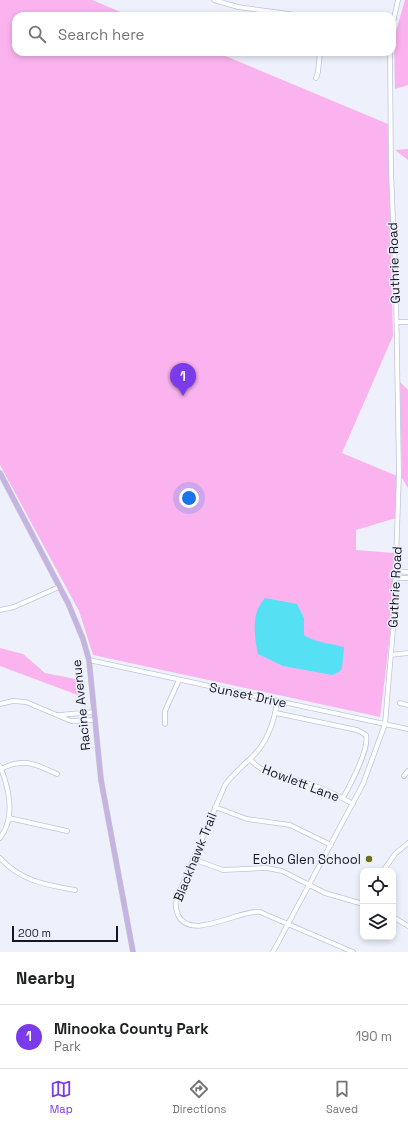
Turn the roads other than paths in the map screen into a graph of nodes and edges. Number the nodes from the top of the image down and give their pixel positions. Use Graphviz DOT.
graph roads {
  1 [pos="214,0"];
  2 [pos="398,0"];
  3 [pos="274,12"];
  4 [pos="395,12"];
  5 [pos="320,56"];
  6 [pos="390,56"];
  7 [pos="316,78"];
  8 [pos="396,322"];
  9 [pos="408,322"];
  10 [pos="0,473"];
  11 [pos="395,571"];
  12 [pos="408,572"];
  13 [pos="395,578"];
  14 [pos="408,578"];
  15 [pos="59,587"];
  16 [pos="0,610"];
  17 [pos="408,653"];
  18 [pos="391,655"];
  19 [pos="89,660"];
  20 [pos="179,680"];
  21 [pos="277,702"];
  22 [pos="400,703"];
  23 [pos="0,704"];
  24 [pos="408,705"];
  25 [pos="94,712"];
  26 [pos="276,713"];
  27 [pos="59,715"];
  28 [pos="95,720"];
  29 [pos="165,724"];
  30 [pos="384,724"];
  31 [pos="408,729"];
  32 [pos="250,760"];
  33 [pos="0,768"];
  34 [pos="408,772"];
  35 [pos="57,774"];
  36 [pos="404,776"];
  37 [pos="343,798"];
  38 [pos="353,804"];
  39 [pos="215,807"];
  40 [pos="9,818"];
  41 [pos="67,831"];
  42 [pos="0,838"];
  43 [pos="408,843"];
  44 [pos="331,845"];
  45 [pos="0,858"];
  46 [pos="193,859"];
  47 [pos="385,868"];
  48 [pos="310,885"];
  49 [pos="75,890"];
  50 [pos="360,903"];
  51 [pos="396,919"];
  52 [pos="288,925"];
  53 [pos="408,926"];
  54 [pos="133,952"];
  55 [pos="273,952"];
  56 [pos="353,952"];
  1 -- 3 [label="street"];
  2 -- 4 [label="street"];
  5 -- 7 [label="street"];
  6 -- 8 [label="street, Guthrie Road"];
  8 -- 9 [label="street"];
  8 -- 11 [label="street, Guthrie Road"];
  10 -- 15 [label="main road, Racine Avenue"];
  11 -- 12 [label="street"];
  11 -- 13 [label="street, Guthrie Road"];
  13 -- 14 [label="street"];
  13 -- 18 [label="street, Guthrie Road"];
  15 -- 16 [label="street"];
  15 -- 19 [label="main road, Racine Avenue"];
  17 -- 18 [label="street"];
  18 -- 30 [label="street, Guthrie Road"];
  19 -- 20 [label="street, Sunset Drive"];
  19 -- 25 [label="main road, Racine Avenue"];
  20 -- 21 [label="street, Sunset Drive"];
  20 -- 29 [label="street"];
  21 -- 26 [label="street, Blackhawk Trail"];
  21 -- 30 [label="street, Sunset Drive"];
  22 -- 24 [label="street"];
  23 -- 27 [label="street"];
  25 -- 27 [label="street"];
  25 -- 28 [label="main road, Racine Avenue"];
  26 -- 32 [label="street, Blackhawk Trail"];
  26 -- 37 [label="street"];
  27 -- 28 [label="street"];
  28 -- 54 [label="main road, Racine Avenue"];
  30 -- 31 [label="street, Sunset Drive"];
  30 -- 38 [label="street, Guthrie Road"];
  32 -- 37 [label="street, Howlett Lane"];
  32 -- 39 [label="street, Blackhawk Trail"];
  33 -- 35 [label="street"];
  33 -- 40 [label="street"];
  34 -- 36 [label="street"];
  37 -- 38 [label="street, Howlett Lane"];
  38 -- 44 [label="street, Guthrie Road"];
  39 -- 44 [label="street"];
  39 -- 46 [label="street, Blackhawk Trail"];
  40 -- 41 [label="street"];
  40 -- 42 [label="street"];
  43 -- 47 [label="street"];
  44 -- 48 [label="street, Guthrie Road"];
  45 -- 49 [label="street"];
  46 -- 48 [label="street"];
  46 -- 52 [label="street, Blackhawk Trail"];
  48 -- 50 [label="street"];
  48 -- 52 [label="street, Guthrie Road"];
  51 -- 53 [label="street"];
  52 -- 55 [label="street, Guthrie Road"];
  52 -- 56 [label="street, Blackhawk Trail"];
}
